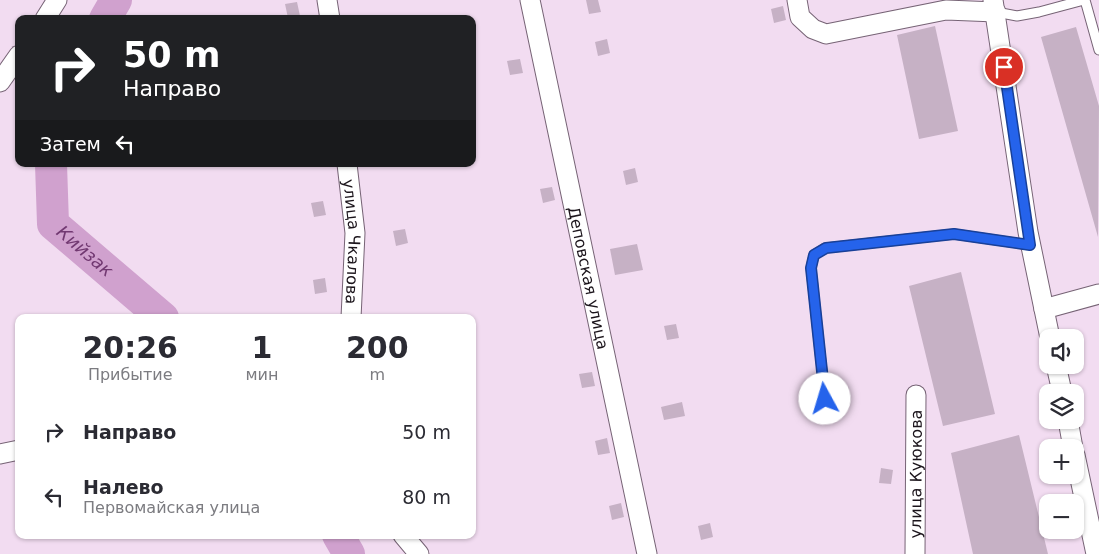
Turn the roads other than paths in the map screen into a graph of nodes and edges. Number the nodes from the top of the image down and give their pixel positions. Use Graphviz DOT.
graph roads {
  1 [pos="57,0"];
  2 [pos="327,0"];
  3 [pos="530,0"];
  4 [pos="798,0"];
  5 [pos="1084,0"];
  6 [pos="995,6"];
  7 [pos="47,15"];
  8 [pos="329,15"];
  9 [pos="1099,50"];
  10 [pos="15,61"];
  11 [pos="0,82"];
  12 [pos="347,167"];
  13 [pos="1030,245"];
  14 [pos="1099,294"];
  15 [pos="1044,308"];
  16 [pos="351,314"];
  17 [pos="1048,329"];
  18 [pos="916,395"];
  19 [pos="825,399"];
  20 [pos="15,451"];
  21 [pos="0,454"];
  22 [pos="1081,484"];
  23 [pos="406,539"];
  24 [pos="419,554"];
  25 [pos="648,554"];
  26 [pos="916,554"];
  27 [pos="1096,554"];
  1 -- 7 [label="street"];
  2 -- 8 [label="street"];
  3 -- 25 [label="street, Деповская улица"];
  4 -- 6 [label="street"];
  5 -- 6 [label="lane"];
  5 -- 9 [label="lane"];
  6 -- 13 [label="street"];
  10 -- 11 [label="street"];
  12 -- 16 [label="street, улица Чкалова"];
  13 -- 15 [label="street"];
  13 -- 19 [label="lane"];
  14 -- 15 [label="street"];
  15 -- 17 [label="street"];
  18 -- 26 [label="street, улица Куюкова"];
  20 -- 21 [label="street"];
  22 -- 27 [label="street"];
  23 -- 24 [label="street"];
}
